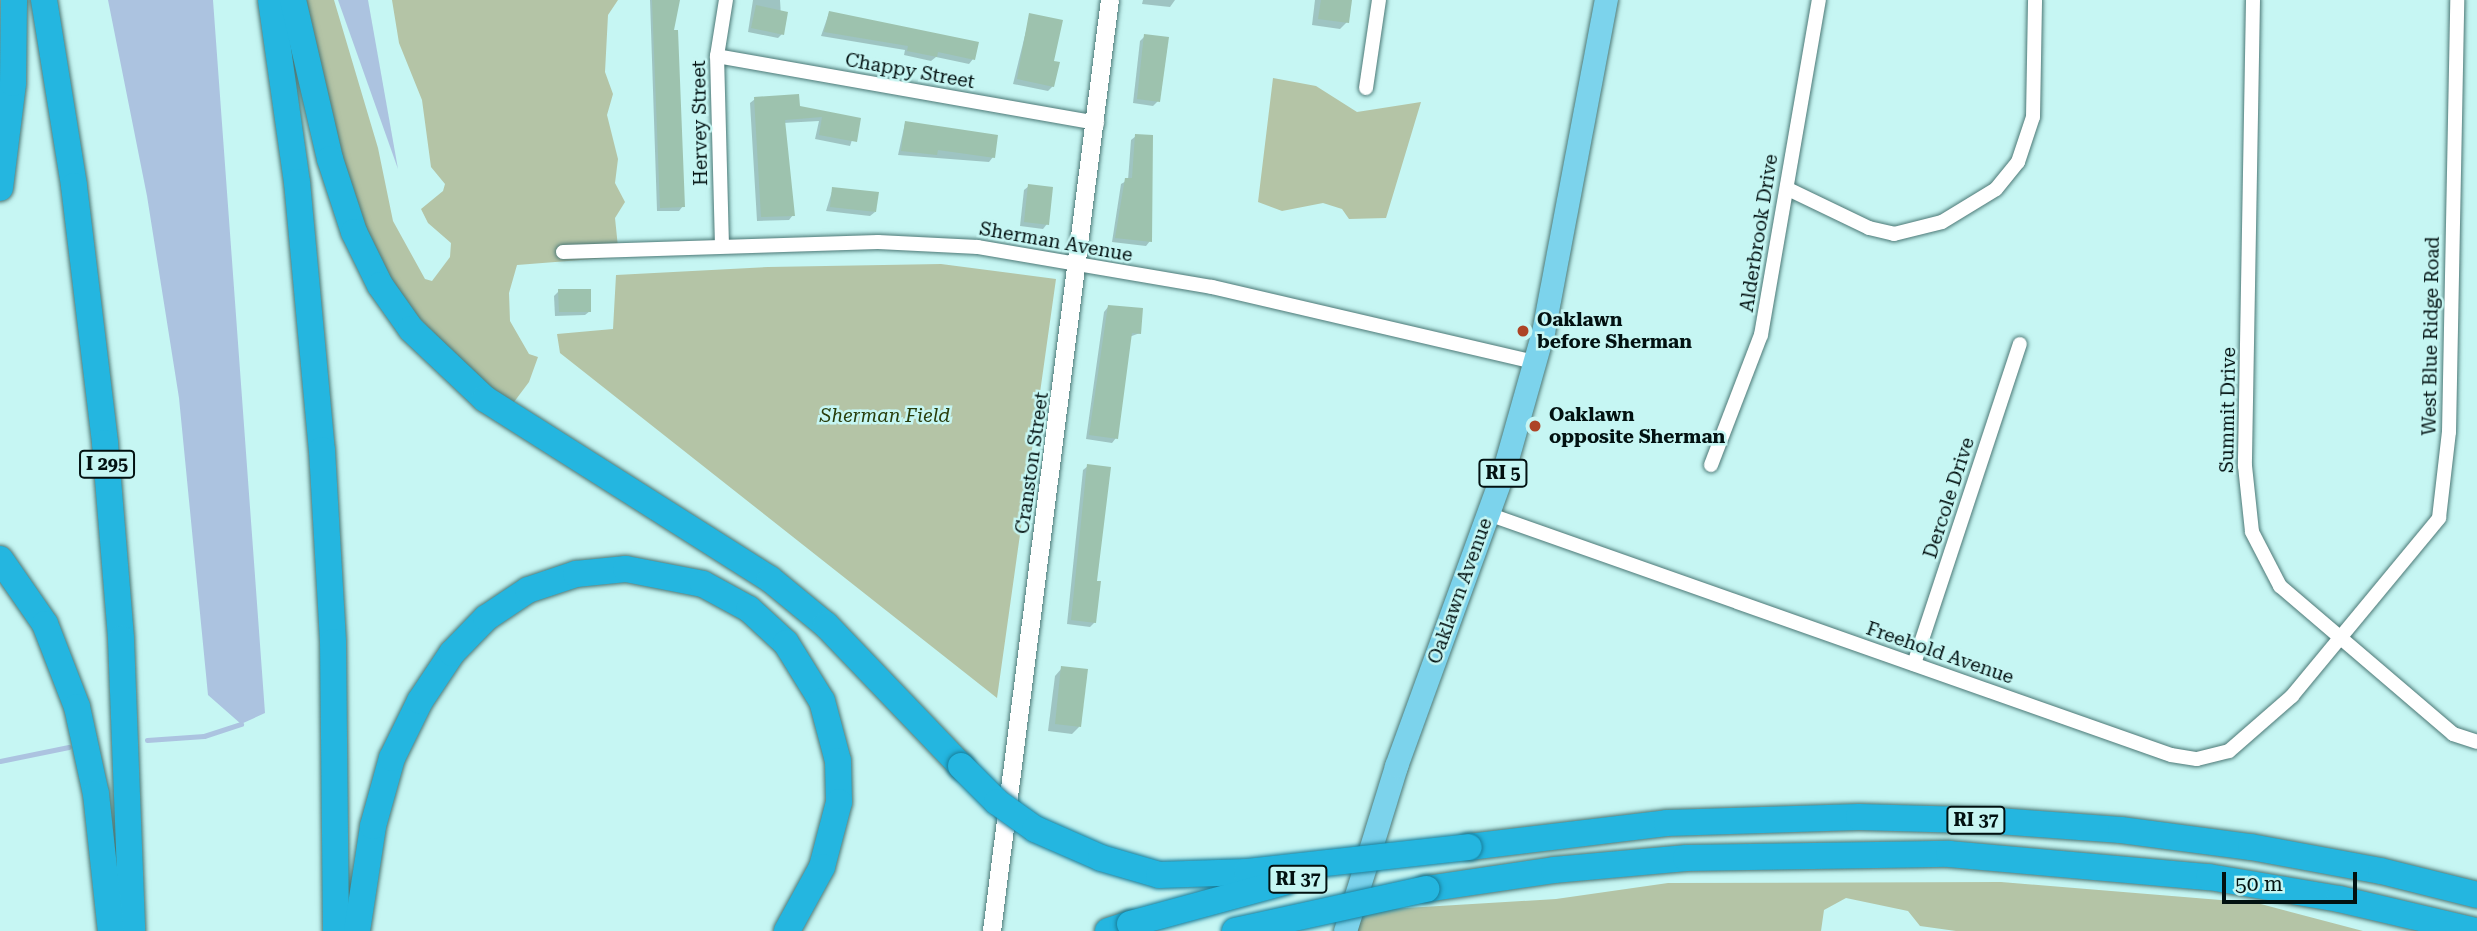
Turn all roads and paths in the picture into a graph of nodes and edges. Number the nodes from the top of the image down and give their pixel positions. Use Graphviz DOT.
graph roads {
  1 [pos="14,0"];
  2 [pos="44,0"];
  3 [pos="271,0"];
  4 [pos="293,0"];
  5 [pos="726,0"];
  6 [pos="1110,0"];
  7 [pos="1379,0"];
  8 [pos="1606,0"];
  9 [pos="1819,0"];
  10 [pos="2035,0"];
  11 [pos="2253,0"];
  12 [pos="2457,0"];
  13 [pos="717,56"];
  14 [pos="1366,88"];
  15 [pos="1097,123"];
  16 [pos="0,188"];
  17 [pos="1788,189"];
  18 [pos="722,246"];
  19 [pos="563,252"];
  20 [pos="1079,265"];
  21 [pos="2020,344"];
  22 [pos="1534,362"];
  23 [pos="1711,465"];
  24 [pos="1488,514"];
  25 [pos="0,559"];
  26 [pos="2341,638"];
  27 [pos="1914,664"];
  28 [pos="2477,742"];
  29 [pos="1469,847"];
  30 [pos="2477,895"];
  31 [pos="111,931"];
  32 [pos="132,931"];
  33 [pos="336,931"];
  34 [pos="357,931"];
  35 [pos="787,931"];
  36 [pos="992,931"];
  37 [pos="1108,931"];
  38 [pos="1235,931"];
  39 [pos="1345,931"];
  40 [pos="2475,931"];
  1 -- 16 [label="highway"];
  2 -- 32 [label="highway, I 295"];
  3 -- 33 [label="highway"];
  4 -- 29 [label="highway, bridge"];
  5 -- 13 [label="street, Hervey Street"];
  6 -- 15 [label="street, Cranston Street"];
  7 -- 14 [label="street"];
  8 -- 22 [label="main road, Oaklawn Avenue / RI 5"];
  9 -- 17 [label="street, Alderbrook Drive"];
  10 -- 17 [label="street"];
  11 -- 26 [label="street, Summit Drive"];
  12 -- 26 [label="street, West Blue Ridge Road"];
  13 -- 15 [label="street, Chappy Street"];
  13 -- 18 [label="street, Hervey Street"];
  15 -- 20 [label="street, Cranston Street"];
  17 -- 23 [label="street, Alderbrook Drive"];
  18 -- 19 [label="street, Sherman Avenue"];
  18 -- 20 [label="street, Sherman Avenue"];
  20 -- 22 [label="street, Sherman Avenue"];
  20 -- 36 [label="street, Cranston Street"];
  21 -- 27 [label="street, Dercole Drive"];
  22 -- 24 [label="main road, Oaklawn Avenue / RI 5"];
  24 -- 27 [label="street, Freehold Avenue"];
  24 -- 39 [label="main road, Oaklawn Avenue / RI 5"];
  25 -- 31 [label="highway"];
  26 -- 27 [label="street, Freehold Avenue"];
  26 -- 28 [label="street, Summit Drive"];
  29 -- 30 [label="highway, RI 37"];
  29 -- 37 [label="highway, RI 37, bridge"];
  34 -- 35 [label="highway"];
  38 -- 40 [label="highway, RI 37, bridge"];
}
